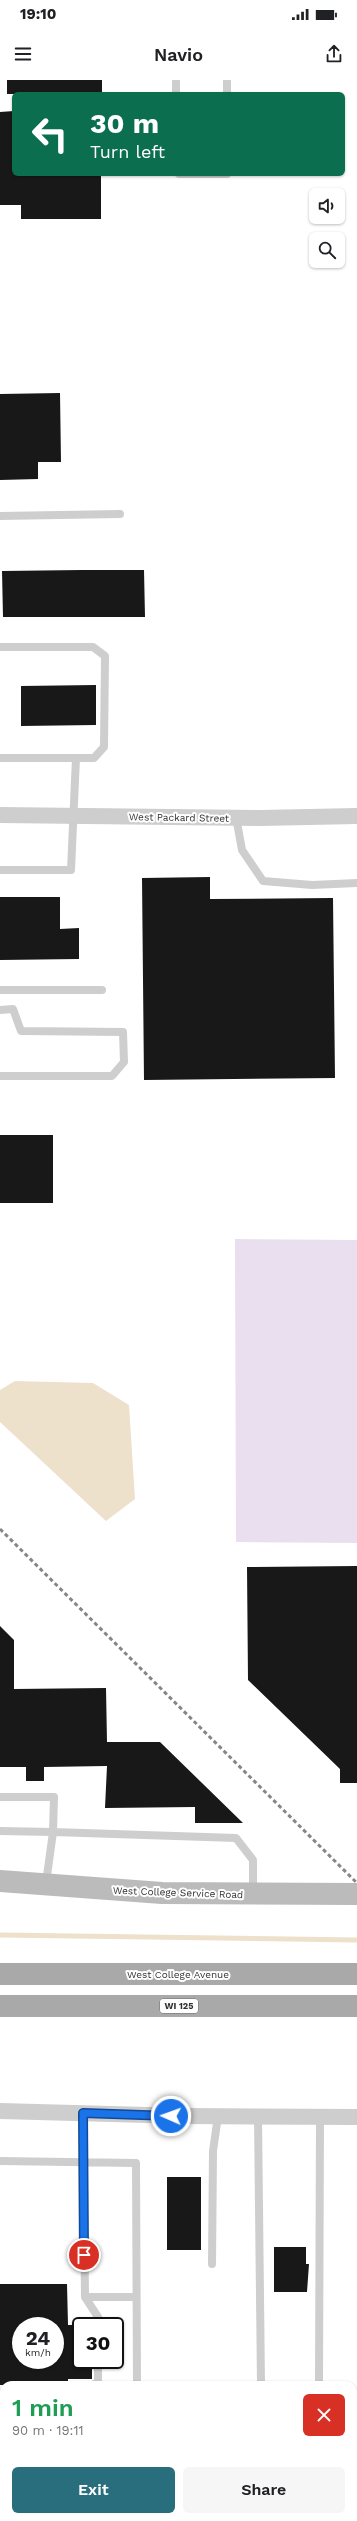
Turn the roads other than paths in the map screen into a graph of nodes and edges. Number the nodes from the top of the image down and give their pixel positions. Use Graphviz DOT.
graph roads {
  1 [pos="176,80"];
  2 [pos="226,80"];
  3 [pos="176,92"];
  4 [pos="227,92"];
  5 [pos="120,514"];
  6 [pos="0,516"];
  7 [pos="0,647"];
  8 [pos="0,758"];
  9 [pos="76,758"];
  10 [pos="0,815"];
  11 [pos="74,816"];
  12 [pos="357,816"];
  13 [pos="236,818"];
  14 [pos="0,870"];
  15 [pos="357,883"];
  16 [pos="0,990"];
  17 [pos="102,990"];
  18 [pos="0,1010"];
  19 [pos="0,1076"];
  20 [pos="0,1797"];
  21 [pos="0,1831"];
  22 [pos="53,1832"];
  23 [pos="0,1881"];
  24 [pos="46,1884"];
  25 [pos="357,1894"];
  26 [pos="253,1895"];
  27 [pos="0,1974"];
  28 [pos="357,1974"];
  29 [pos="0,2006"];
  30 [pos="357,2006"];
  31 [pos="0,2111"];
  32 [pos="83,2113"];
  33 [pos="218,2116"];
  34 [pos="258,2117"];
  35 [pos="320,2117"];
  36 [pos="357,2117"];
  37 [pos="0,2161"];
  38 [pos="84,2163"];
  39 [pos="212,2264"];
  40 [pos="85,2297"];
  41 [pos="136,2297"];
  42 [pos="98,2317"];
  43 [pos="98,2369"];
  44 [pos="98,2381"];
  45 [pos="137,2381"];
  46 [pos="261,2381"];
  47 [pos="319,2381"];
  1 -- 3 [label="lane"];
  2 -- 4 [label="lane"];
  5 -- 6 [label="lane"];
  7 -- 9 [label="lane"];
  8 -- 9 [label="lane"];
  9 -- 11 [label="lane"];
  10 -- 11 [label="street, West Packard Street"];
  11 -- 13 [label="street, West Packard Street"];
  11 -- 14 [label="lane"];
  12 -- 13 [label="street, West Packard Street"];
  13 -- 15 [label="lane"];
  16 -- 17 [label="lane"];
  18 -- 19 [label="lane"];
  20 -- 22 [label="lane"];
  21 -- 22 [label="lane"];
  22 -- 24 [label="lane"];
  22 -- 26 [label="lane"];
  23 -- 24 [label="street, West College Service Road"];
  24 -- 26 [label="street, West College Service Road"];
  25 -- 26 [label="street, West College Service Road"];
  27 -- 28 [label="main road, West College Avenue"];
  29 -- 30 [label="main road, WI 125"];
  31 -- 32 [label="street"];
  32 -- 33 [label="street"];
  32 -- 38 [label="lane"];
  33 -- 34 [label="street"];
  33 -- 39 [label="lane"];
  34 -- 35 [label="street"];
  34 -- 46 [label="lane"];
  35 -- 36 [label="street"];
  35 -- 47 [label="lane"];
  37 -- 38 [label="lane"];
  38 -- 40 [label="lane"];
  38 -- 41 [label="lane"];
  40 -- 41 [label="lane"];
  40 -- 42 [label="lane"];
  41 -- 45 [label="lane"];
  43 -- 44 [label="lane"];
}
